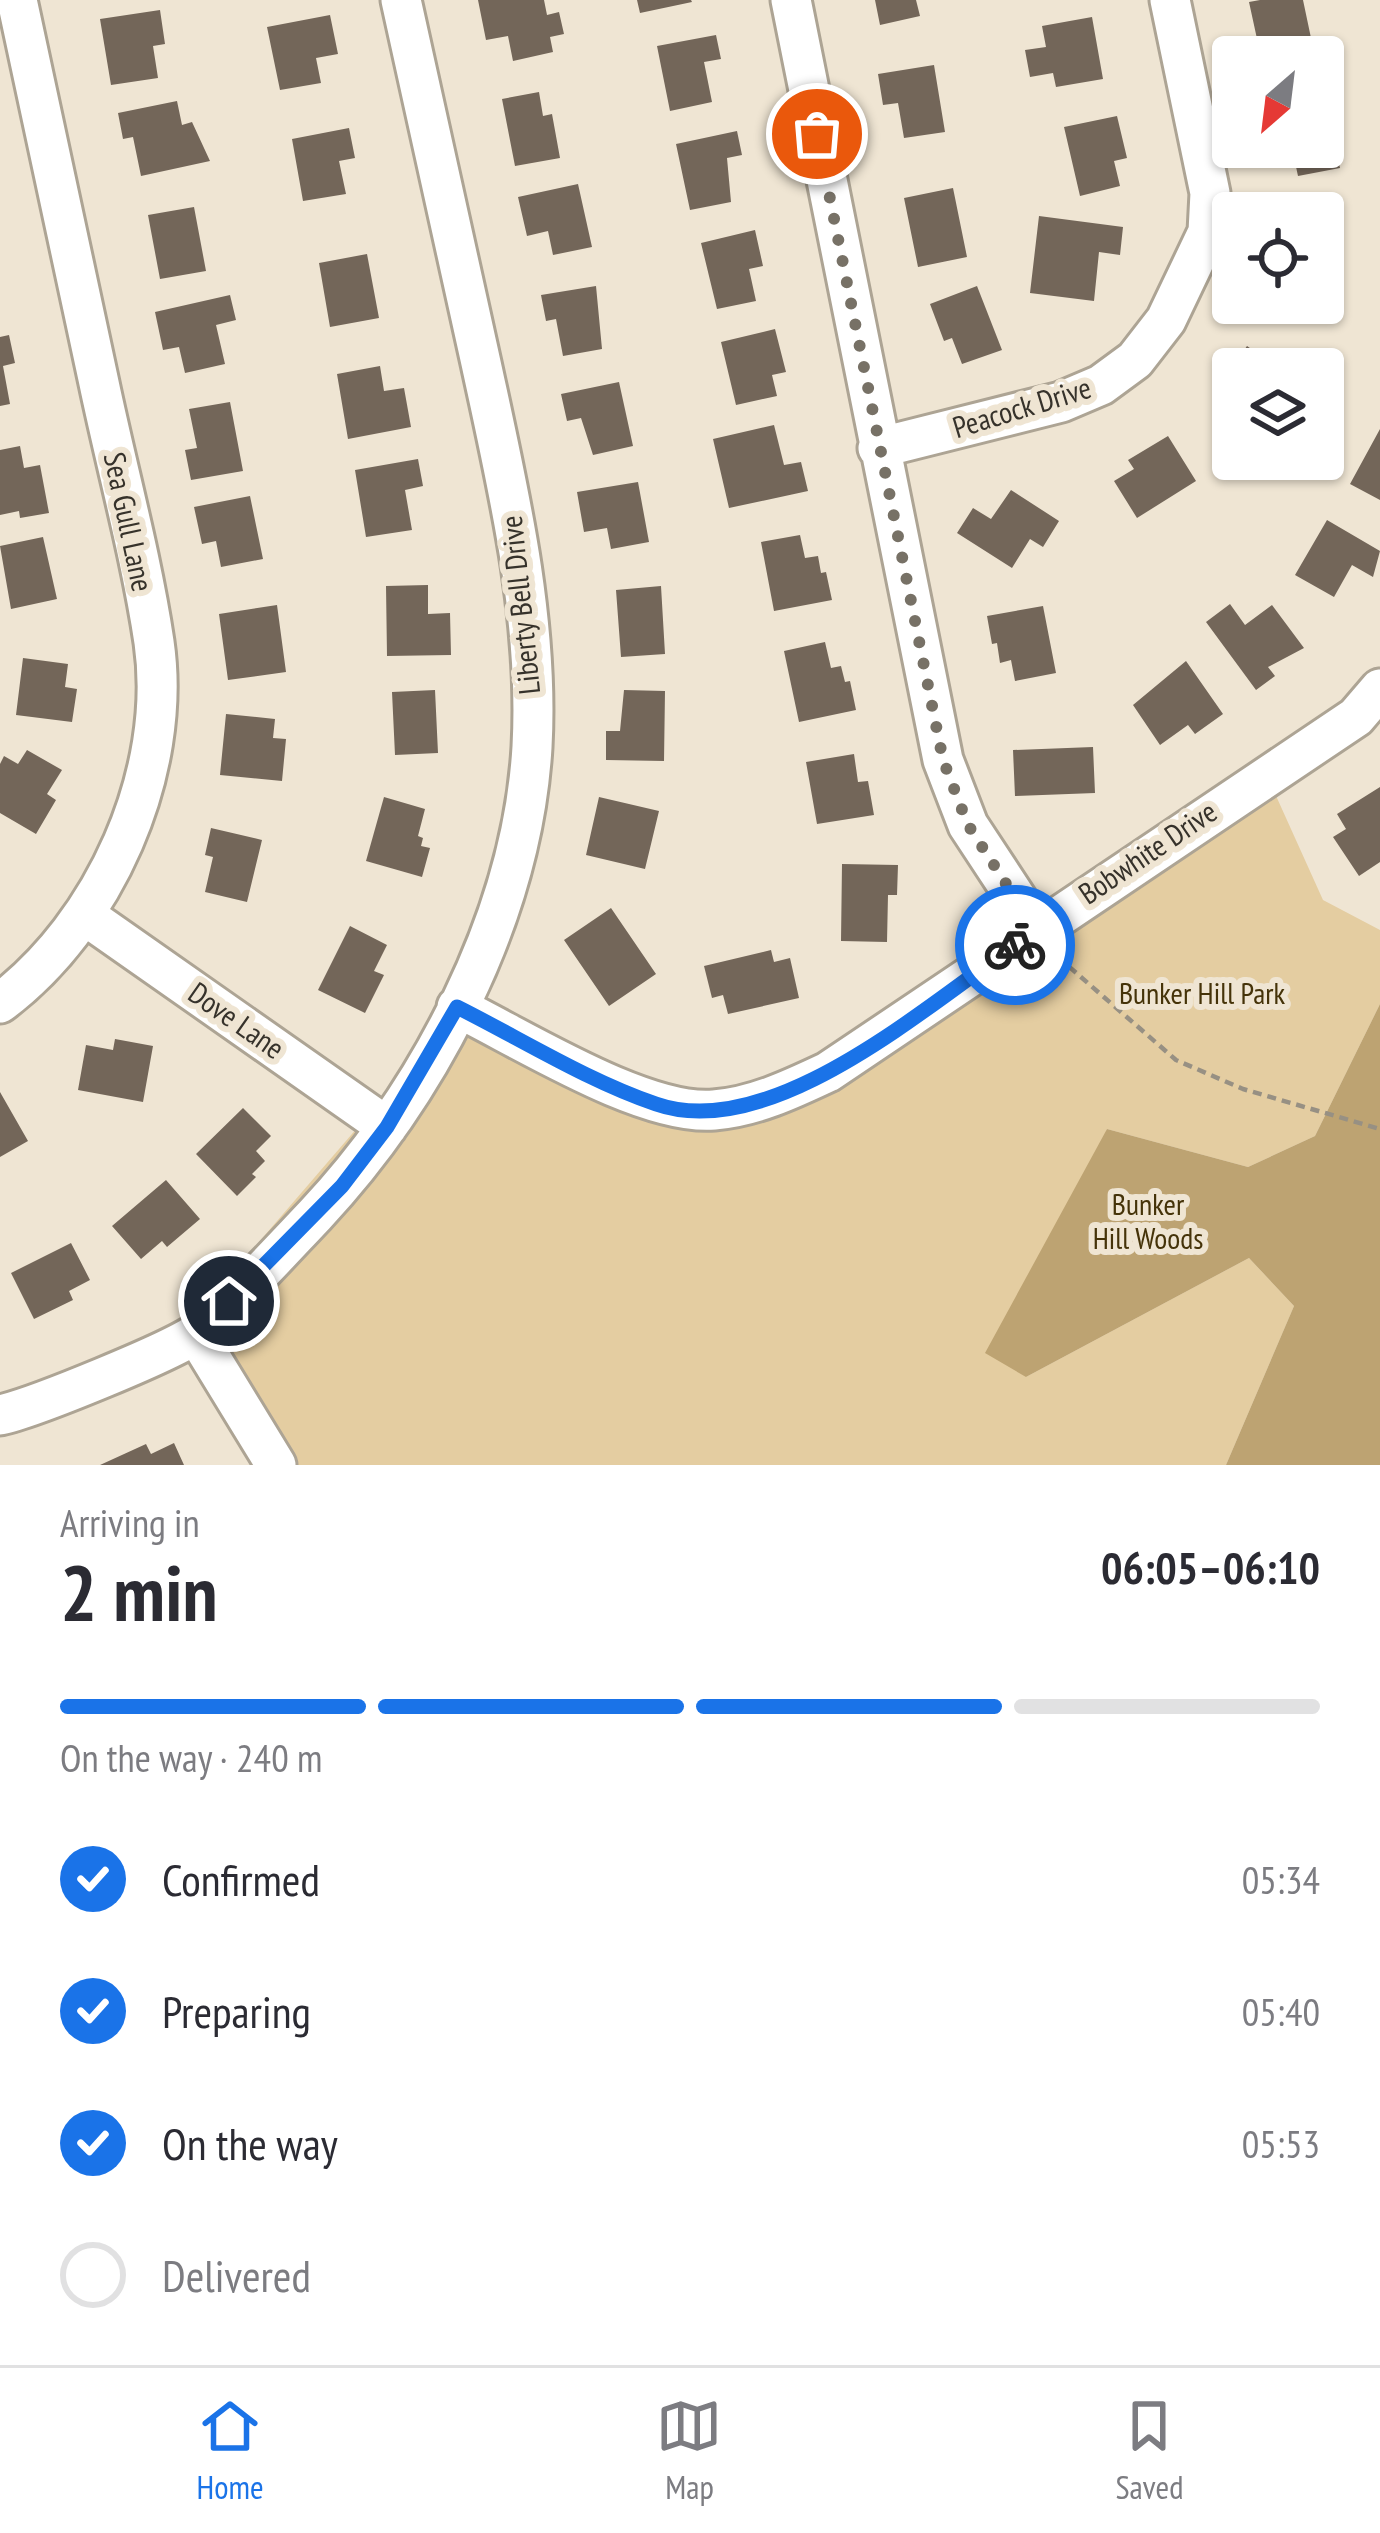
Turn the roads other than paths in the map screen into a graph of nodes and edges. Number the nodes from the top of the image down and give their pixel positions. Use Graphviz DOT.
graph roads {
  1 [pos="17,0"];
  2 [pos="401,0"];
  3 [pos="791,0"];
  4 [pos="1170,0"];
  5 [pos="878,448"];
  6 [pos="1380,689"];
  7 [pos="86,916"];
  8 [pos="1036,930"];
  9 [pos="0,1003"];
  10 [pos="457,1007"];
  11 [pos="387,1127"];
  12 [pos="196,1334"];
  13 [pos="0,1415"];
  14 [pos="276,1465"];
  1 -- 7 [label="street, Sea Gull Lane"];
  2 -- 10 [label="street, Liberty Bell Drive"];
  3 -- 5 [label="street"];
  4 -- 5 [label="street, Peacock Drive"];
  5 -- 8 [label="street"];
  6 -- 8 [label="street, Bobwhite Drive"];
  7 -- 9 [label="street, Sea Gull Lane"];
  7 -- 11 [label="street, Dove Lane"];
  8 -- 10 [label="street, Bobwhite Drive"];
  10 -- 11 [label="street, Liberty Bell Drive"];
  11 -- 12 [label="street, Liberty Bell Drive"];
  12 -- 13 [label="street, Liberty Bell Drive"];
  12 -- 14 [label="street"];
}
